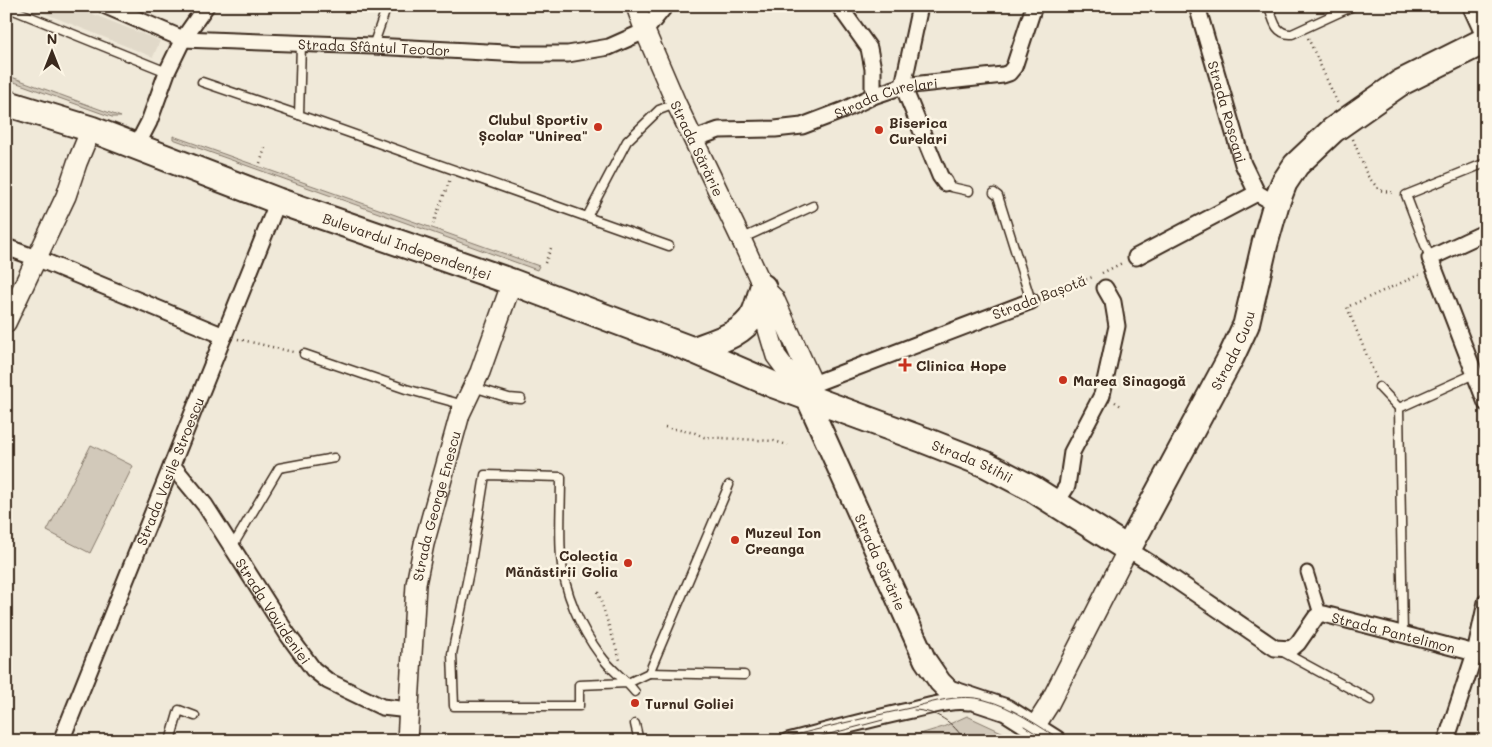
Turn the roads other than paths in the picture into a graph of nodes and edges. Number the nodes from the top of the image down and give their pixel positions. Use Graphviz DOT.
graph roads {
  1 [pos="106,6"];
  2 [pos="206,6"];
  3 [pos="387,6"];
  4 [pos="636,6"];
  5 [pos="665,6"];
  6 [pos="839,6"];
  7 [pos="920,6"];
  8 [pos="1034,6"];
  9 [pos="1197,6"];
  10 [pos="1269,6"];
  11 [pos="1353,6"];
  12 [pos="1476,6"];
  13 [pos="11,9"];
  14 [pos="1486,28"];
  15 [pos="645,32"];
  16 [pos="183,39"];
  17 [pos="1486,40"];
  18 [pos="300,44"];
  19 [pos="373,46"];
  20 [pos="166,72"];
  21 [pos="202,82"];
  22 [pos="903,86"];
  23 [pos="873,96"];
  24 [pos="6,103"];
  25 [pos="676,103"];
  26 [pos="299,115"];
  27 [pos="90,129"];
  28 [pos="694,139"];
  29 [pos="136,146"];
  30 [pos="1483,164"];
  31 [pos="945,183"];
  32 [pos="969,190"];
  33 [pos="994,193"];
  34 [pos="1267,198"];
  35 [pos="278,201"];
  36 [pos="813,206"];
  37 [pos="587,217"];
  38 [pos="1486,232"];
  39 [pos="742,239"];
  40 [pos="669,246"];
  41 [pos="6,247"];
  42 [pos="1136,256"];
  43 [pos="36,258"];
  44 [pos="1432,263"];
  45 [pos="512,282"];
  46 [pos="763,287"];
  47 [pos="1105,288"];
  48 [pos="1031,301"];
  49 [pos="6,323"];
  50 [pos="224,336"];
  51 [pos="693,350"];
  52 [pos="304,354"];
  53 [pos="1474,374"];
  54 [pos="473,387"];
  55 [pos="1379,387"];
  56 [pos="809,390"];
  57 [pos="521,400"];
  58 [pos="1486,403"];
  59 [pos="464,405"];
  60 [pos="1399,408"];
  61 [pos="334,458"];
  62 [pos="172,465"];
  63 [pos="728,485"];
  64 [pos="1056,503"];
  65 [pos="232,547"];
  66 [pos="1128,549"];
  67 [pos="1307,572"];
  68 [pos="1486,602"];
  69 [pos="1320,614"];
  70 [pos="1403,634"];
  71 [pos="1275,648"];
  72 [pos="1480,654"];
  73 [pos="649,673"];
  74 [pos="744,676"];
  75 [pos="628,683"];
  76 [pos="635,692"];
  77 [pos="1371,700"];
  78 [pos="983,702"];
  79 [pos="409,710"];
  80 [pos="195,716"];
  81 [pos="635,724"];
  82 [pos="1034,728"];
  83 [pos="60,741"];
  84 [pos="170,741"];
  85 [pos="407,741"];
  86 [pos="639,741"];
  87 [pos="788,741"];
  88 [pos="1055,741"];
  89 [pos="1446,741"];
  1 -- 16 [label="street, Strada Sfântul Teodor"];
  2 -- 16 [label="street"];
  3 -- 19 [label="lane"];
  4 -- 15 [label="street, Strada Sărărie"];
  5 -- 15 [label="street"];
  6 -- 23 [label="street"];
  7 -- 22 [label="street"];
  8 -- 22 [label="street, Strada Curelari"];
  9 -- 34 [label="street, Strada Roșcani"];
  10 -- 11 [label="lane"];
  12 -- 14 [label="main road"];
  13 -- 20 [label="lane"];
  15 -- 19 [label="street, Strada Sfântul Teodor"];
  15 -- 25 [label="street, Strada Sărărie"];
  16 -- 18 [label="street, Strada Sfântul Teodor"];
  16 -- 20 [label="street"];
  17 -- 34 [label="main road, Strada Cucu"];
  18 -- 19 [label="street, Strada Sfântul Teodor"];
  18 -- 26 [label="lane"];
  20 -- 29 [label="street"];
  21 -- 26 [label="lane"];
  22 -- 23 [label="street, Strada Curelari"];
  22 -- 31 [label="street"];
  23 -- 28 [label="street, Strada Curelari"];
  24 -- 27 [label="main road, Bulevardul Independenței"];
  25 -- 28 [label="street, Strada Sărărie"];
  25 -- 37 [label="lane"];
  26 -- 37 [label="lane"];
  27 -- 29 [label="main road, Bulevardul Independenței"];
  27 -- 43 [label="street"];
  28 -- 39 [label="street, Strada Sărărie"];
  29 -- 35 [label="main road, Bulevardul Independenței"];
  30 -- 44 [label="lane"];
  31 -- 32 [label="lane"];
  33 -- 48 [label="lane"];
  34 -- 42 [label="street"];
  34 -- 66 [label="main road, Strada Cucu"];
  35 -- 45 [label="main road, Bulevardul Independenței"];
  35 -- 50 [label="street, Strada Vasile Stroescu"];
  36 -- 39 [label="lane"];
  37 -- 40 [label="lane"];
  38 -- 44 [label="street"];
  39 -- 46 [label="street, Strada Sărărie"];
  41 -- 43 [label="street"];
  43 -- 49 [label="street"];
  43 -- 50 [label="street"];
  44 -- 53 [label="street"];
  45 -- 51 [label="main road, Bulevardul Independenței"];
  45 -- 54 [label="street, Strada George Enescu"];
  46 -- 51 [label="main road"];
  46 -- 56 [label="street, Strada Sărărie"];
  47 -- 64 [label="street"];
  48 -- 56 [label="street, Strada Bașotă"];
  50 -- 62 [label="street, Strada Vasile Stroescu"];
  51 -- 56 [label="main road, Bulevardul Independenței"];
  52 -- 59 [label="lane"];
  53 -- 58 [label="street"];
  53 -- 60 [label="lane"];
  54 -- 57 [label="lane"];
  54 -- 59 [label="street, Strada George Enescu"];
  55 -- 60 [label="lane"];
  56 -- 64 [label="main road, Strada Stihii"];
  56 -- 78 [label="main road, Strada Sărărie"];
  59 -- 79 [label="street, Strada George Enescu"];
  60 -- 70 [label="lane"];
  61 -- 65 [label="lane"];
  62 -- 65 [label="street, Strada Vovideniei"];
  62 -- 83 [label="street, Strada Vasile Stroescu"];
  63 -- 73 [label="lane"];
  64 -- 66 [label="main road, Strada Stihii"];
  65 -- 79 [label="street, Strada Vovideniei"];
  66 -- 71 [label="street"];
  66 -- 82 [label="street, Strada Cucu"];
  67 -- 69 [label="street"];
  68 -- 72 [label="street, Strada Pantelimon"];
  69 -- 70 [label="street, Strada Pantelimon"];
  69 -- 71 [label="street, Strada Pantelimon"];
  70 -- 72 [label="street, Strada Pantelimon"];
  71 -- 77 [label="lane"];
  72 -- 89 [label="street"];
  73 -- 74 [label="lane"];
  73 -- 75 [label="lane"];
  75 -- 75 [label="lane"];
  75 -- 76 [label="lane"];
  78 -- 82 [label="main road, Strada Sărărie"];
  78 -- 87 [label="street"];
  79 -- 85 [label="street, Strada George Enescu"];
  80 -- 84 [label="lane"];
  81 -- 86 [label="lane"];
  82 -- 88 [label="main road, Strada Sărărie"];
}
